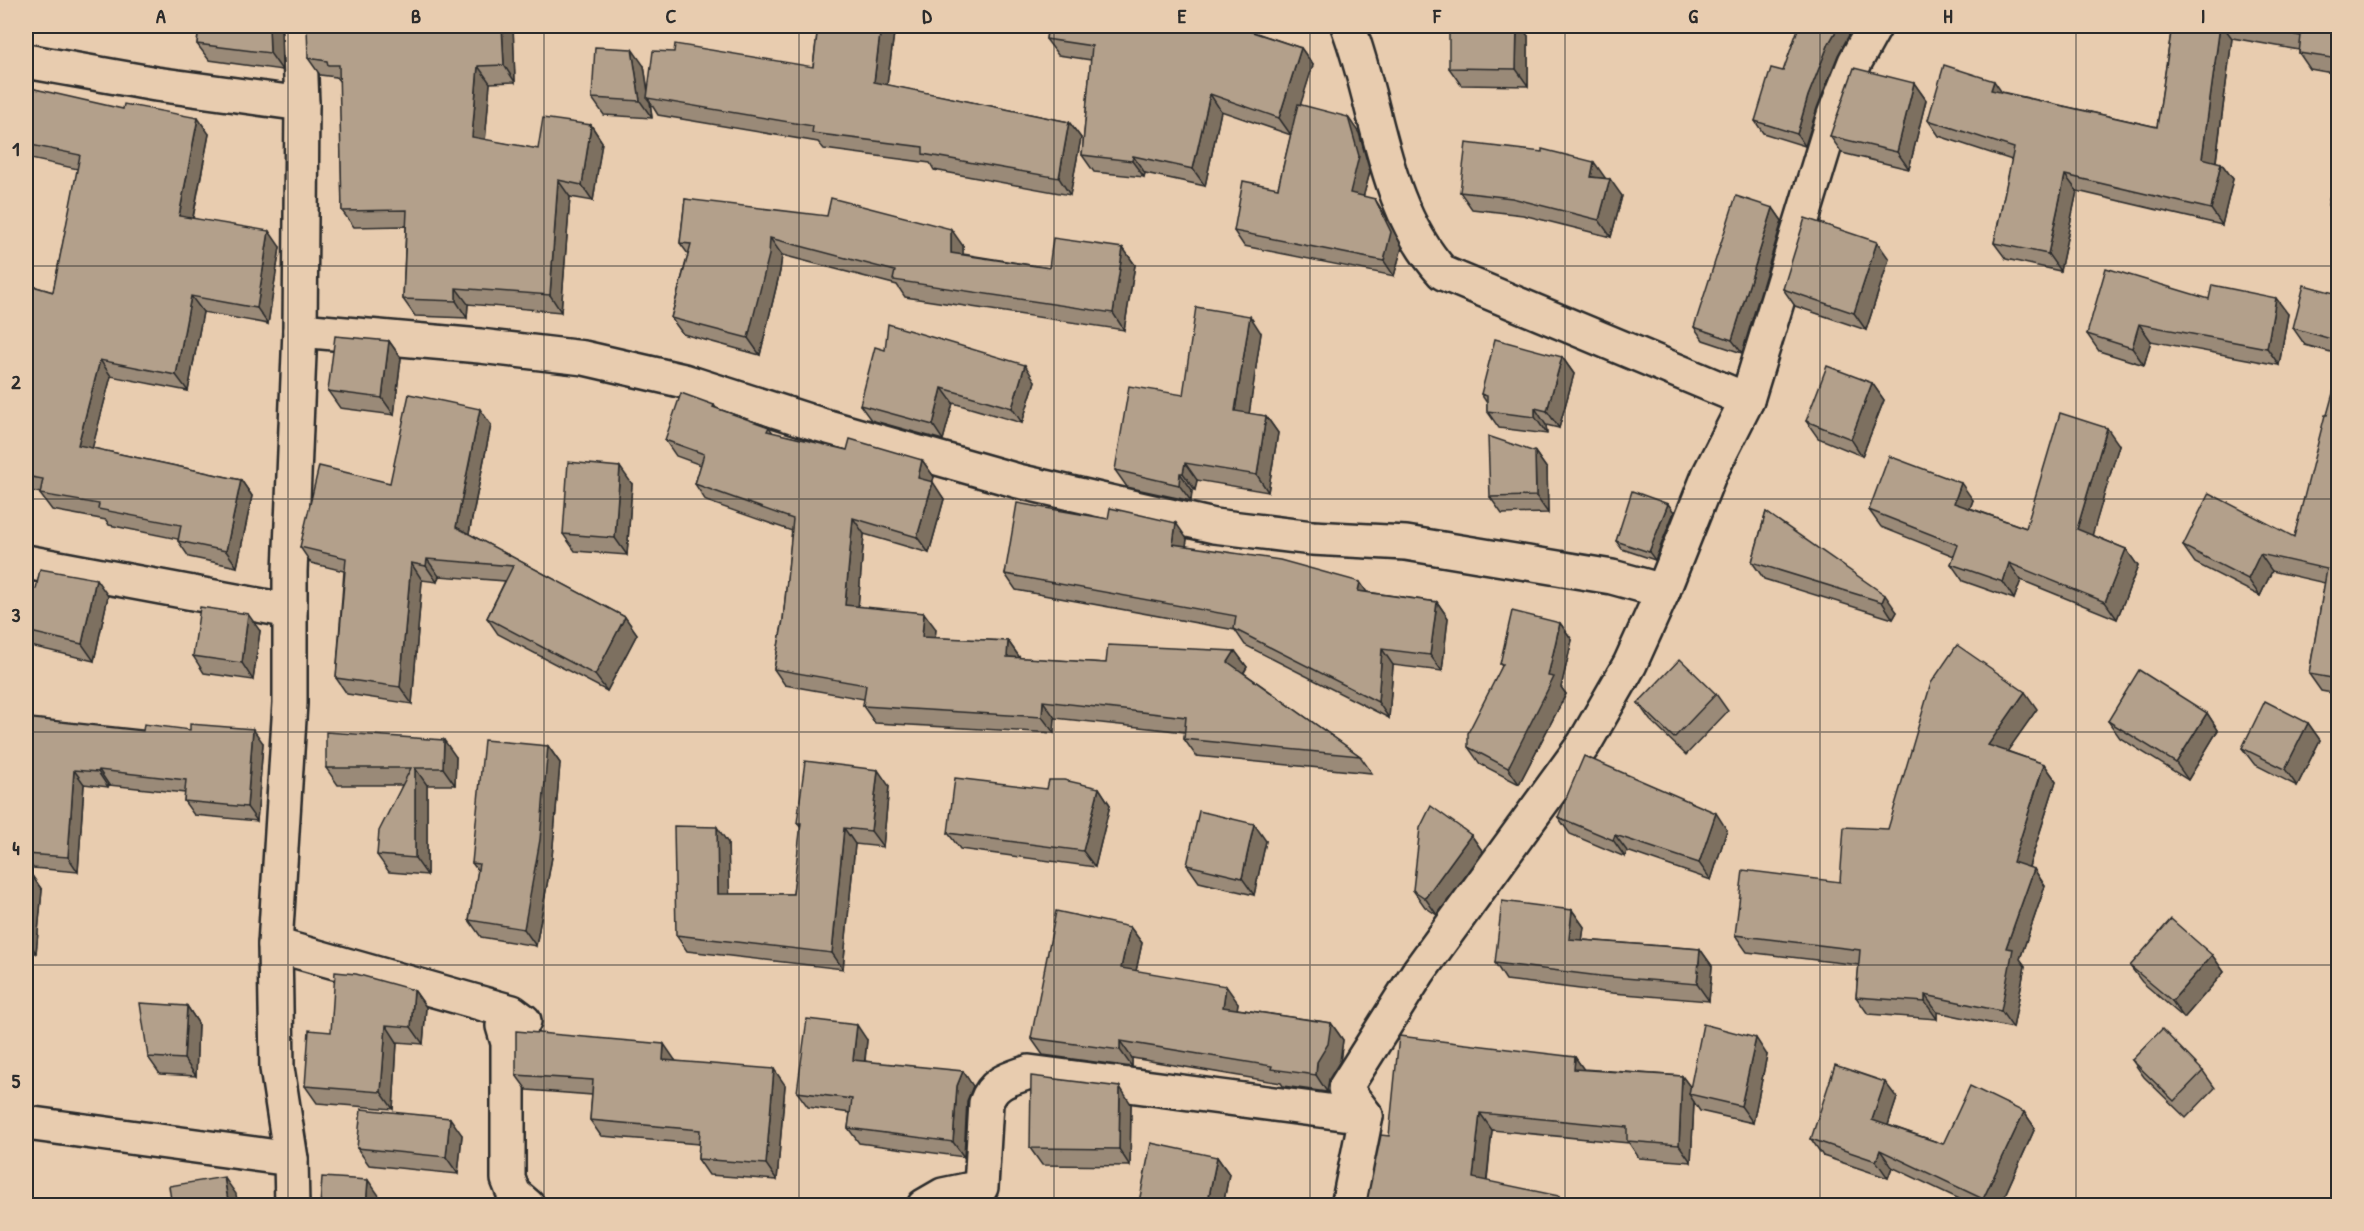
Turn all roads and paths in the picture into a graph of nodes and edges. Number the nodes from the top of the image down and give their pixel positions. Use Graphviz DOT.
graph roads {
  1 [pos="299,26"];
  2 [pos="1348,26"];
  3 [pos="1875,26"];
  4 [pos="26,61"];
  5 [pos="302,104"];
  6 [pos="300,330"];
  7 [pos="1747,400"];
  8 [pos="26,562"];
  9 [pos="1663,591"];
  10 [pos="290,611"];
  11 [pos="275,945"];
  12 [pos="1366,1116"];
  13 [pos="26,1124"];
  14 [pos="291,1159"];
  15 [pos="292,1206"];
  16 [pos="528,1206"];
  17 [pos="924,1206"];
  18 [pos="1348,1206"];
  1 -- 5 [label="street"];
  2 -- 7 [label="street"];
  3 -- 7 [label="street"];
  4 -- 5 [label="street"];
  5 -- 6 [label="street"];
  6 -- 9 [label="street"];
  6 -- 10 [label="street"];
  7 -- 9 [label="street"];
  8 -- 10 [label="street"];
  9 -- 12 [label="street"];
  10 -- 11 [label="street"];
  11 -- 14 [label="street"];
  11 -- 16 [label="street"];
  12 -- 17 [label="street"];
  12 -- 18 [label="street"];
  13 -- 14 [label="street"];
  14 -- 15 [label="street"];
}
